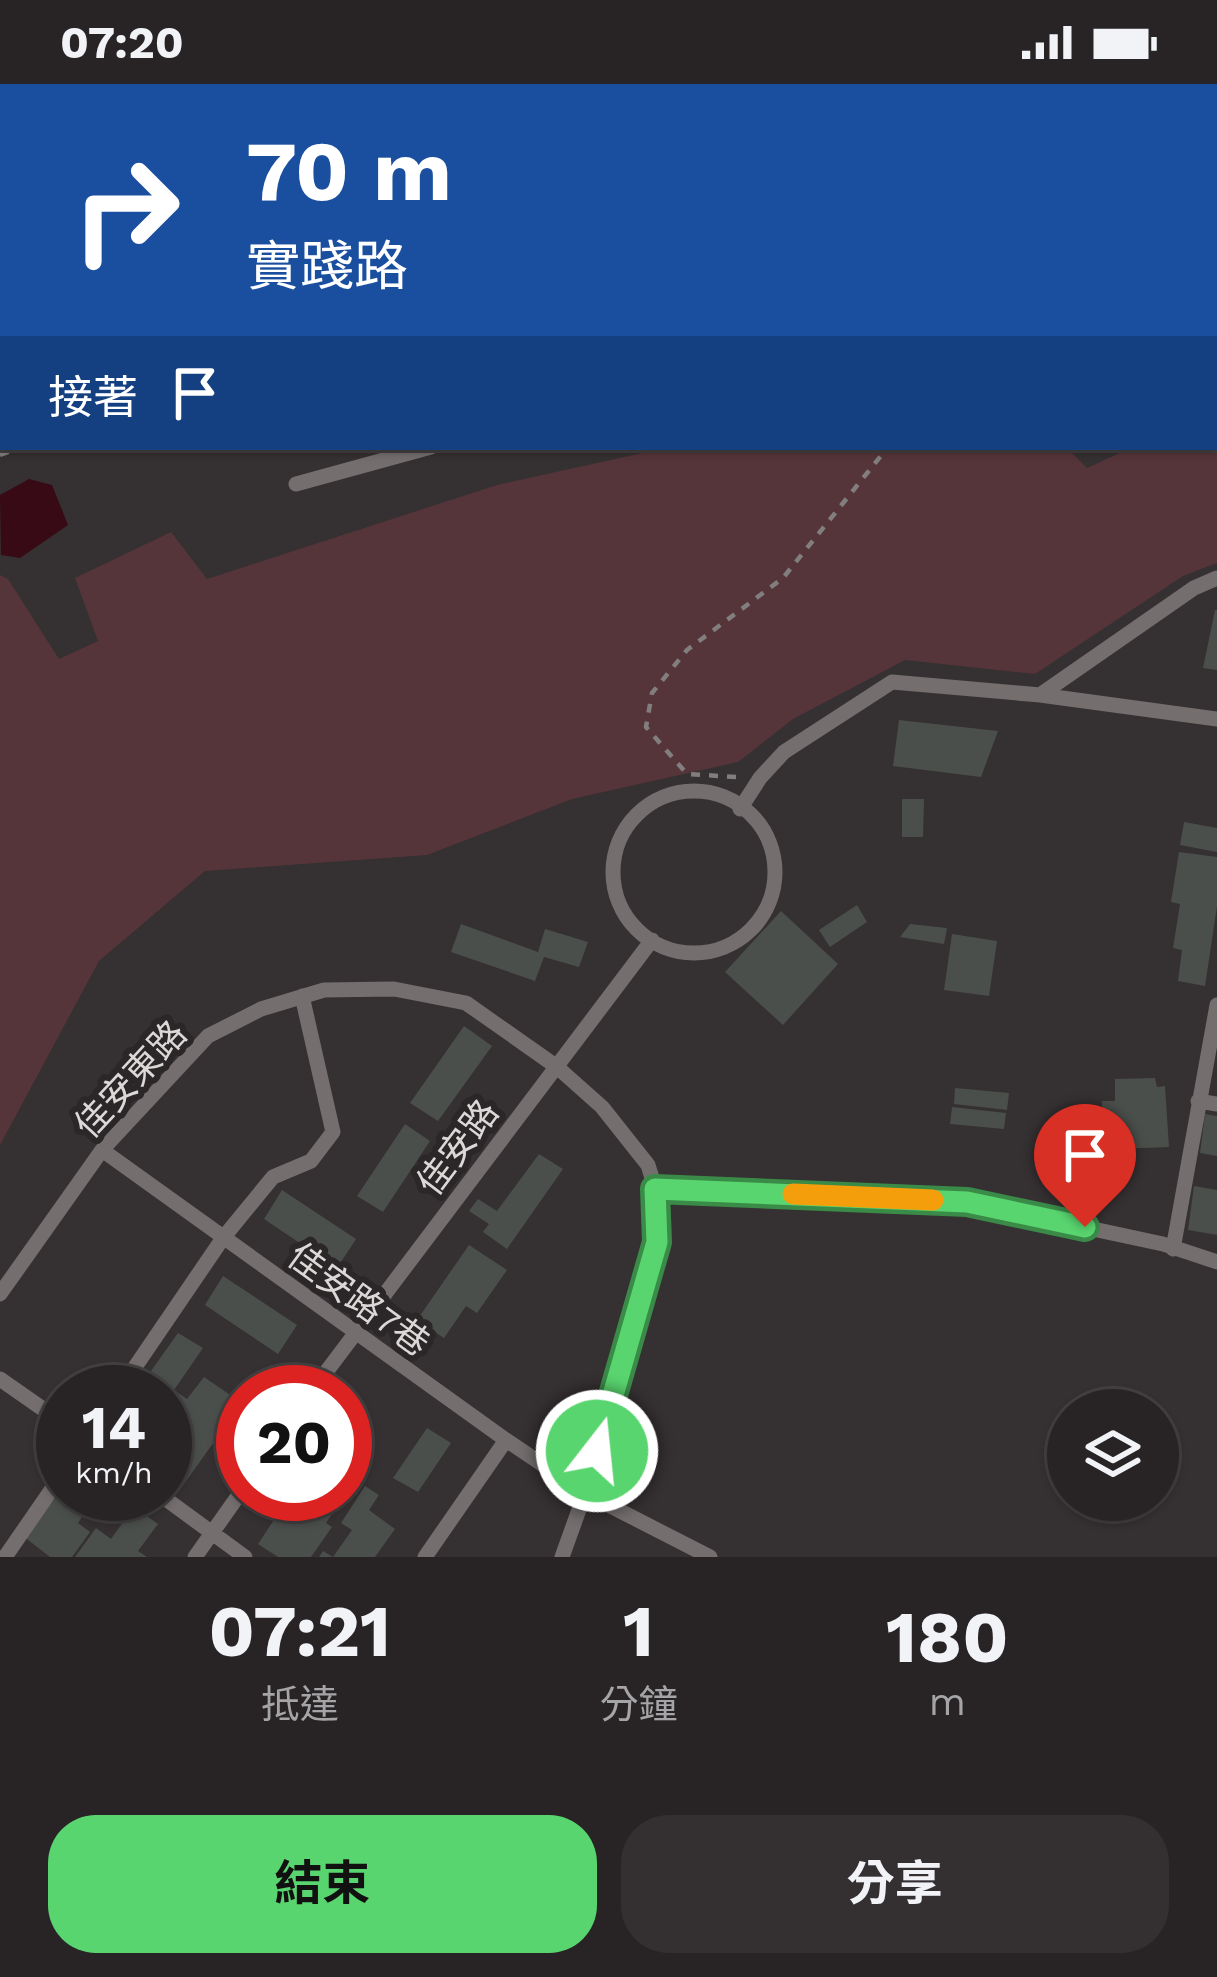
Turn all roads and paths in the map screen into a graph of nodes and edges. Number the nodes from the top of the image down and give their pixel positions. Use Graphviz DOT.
graph roads {
  1 [pos="420,450"];
  2 [pos="886,450"];
  3 [pos="296,484"];
  4 [pos="1217,578"];
  5 [pos="1040,695"];
  6 [pos="1217,719"];
  7 [pos="760,778"];
  8 [pos="740,808"];
  9 [pos="652,940"];
  10 [pos="302,996"];
  11 [pos="1217,1005"];
  12 [pos="556,1067"];
  13 [pos="1198,1101"];
  14 [pos="1217,1104"];
  15 [pos="102,1150"];
  16 [pos="655,1189"];
  17 [pos="223,1238"];
  18 [pos="1173,1249"];
  19 [pos="1217,1262"];
  20 [pos="0,1294"];
  21 [pos="353,1333"];
  22 [pos="136,1365"];
  23 [pos="330,1365"];
  24 [pos="0,1378"];
  25 [pos="36,1404"];
  26 [pos="506,1441"];
  27 [pos="585,1493"];
  28 [pos="36,1511"];
  29 [pos="192,1519"];
  30 [pos="220,1521"];
  31 [pos="211,1534"];
  32 [pos="4,1557"];
  33 [pos="195,1557"];
  34 [pos="244,1557"];
  35 [pos="425,1557"];
  36 [pos="562,1557"];
  37 [pos="710,1557"];
  1 -- 3 [label="lane"];
  2 -- 7 [label="path"];
  4 -- 5 [label="lane"];
  5 -- 6 [label="lane"];
  5 -- 7 [label="lane"];
  7 -- 8 [label="lane"];
  8 -- 9 [label="lane"];
  8 -- 9 [label="lane"];
  9 -- 12 [label="lane, 佳安路"];
  10 -- 12 [label="lane, 佳安東路"];
  10 -- 15 [label="lane, 佳安東路"];
  10 -- 17 [label="lane"];
  11 -- 13 [label="lane"];
  12 -- 16 [label="lane, 佳安東路"];
  12 -- 21 [label="lane, 佳安路"];
  13 -- 14 [label="lane"];
  13 -- 18 [label="lane"];
  15 -- 17 [label="lane, 佳安路7巷"];
  15 -- 20 [label="lane, 佳安東路"];
  16 -- 18 [label="lane"];
  16 -- 27 [label="lane"];
  17 -- 21 [label="lane, 佳安路7巷"];
  17 -- 22 [label="lane"];
  18 -- 19 [label="lane"];
  21 -- 23 [label="lane, 佳安路"];
  21 -- 26 [label="lane, 佳安路7巷"];
  24 -- 25 [label="lane"];
  26 -- 27 [label="lane, 佳安路7巷"];
  26 -- 35 [label="lane"];
  27 -- 36 [label="lane"];
  27 -- 37 [label="lane, 佳安路7巷"];
  28 -- 32 [label="lane"];
  29 -- 31 [label="lane"];
  30 -- 31 [label="lane"];
  31 -- 33 [label="lane"];
  31 -- 34 [label="lane"];
}
